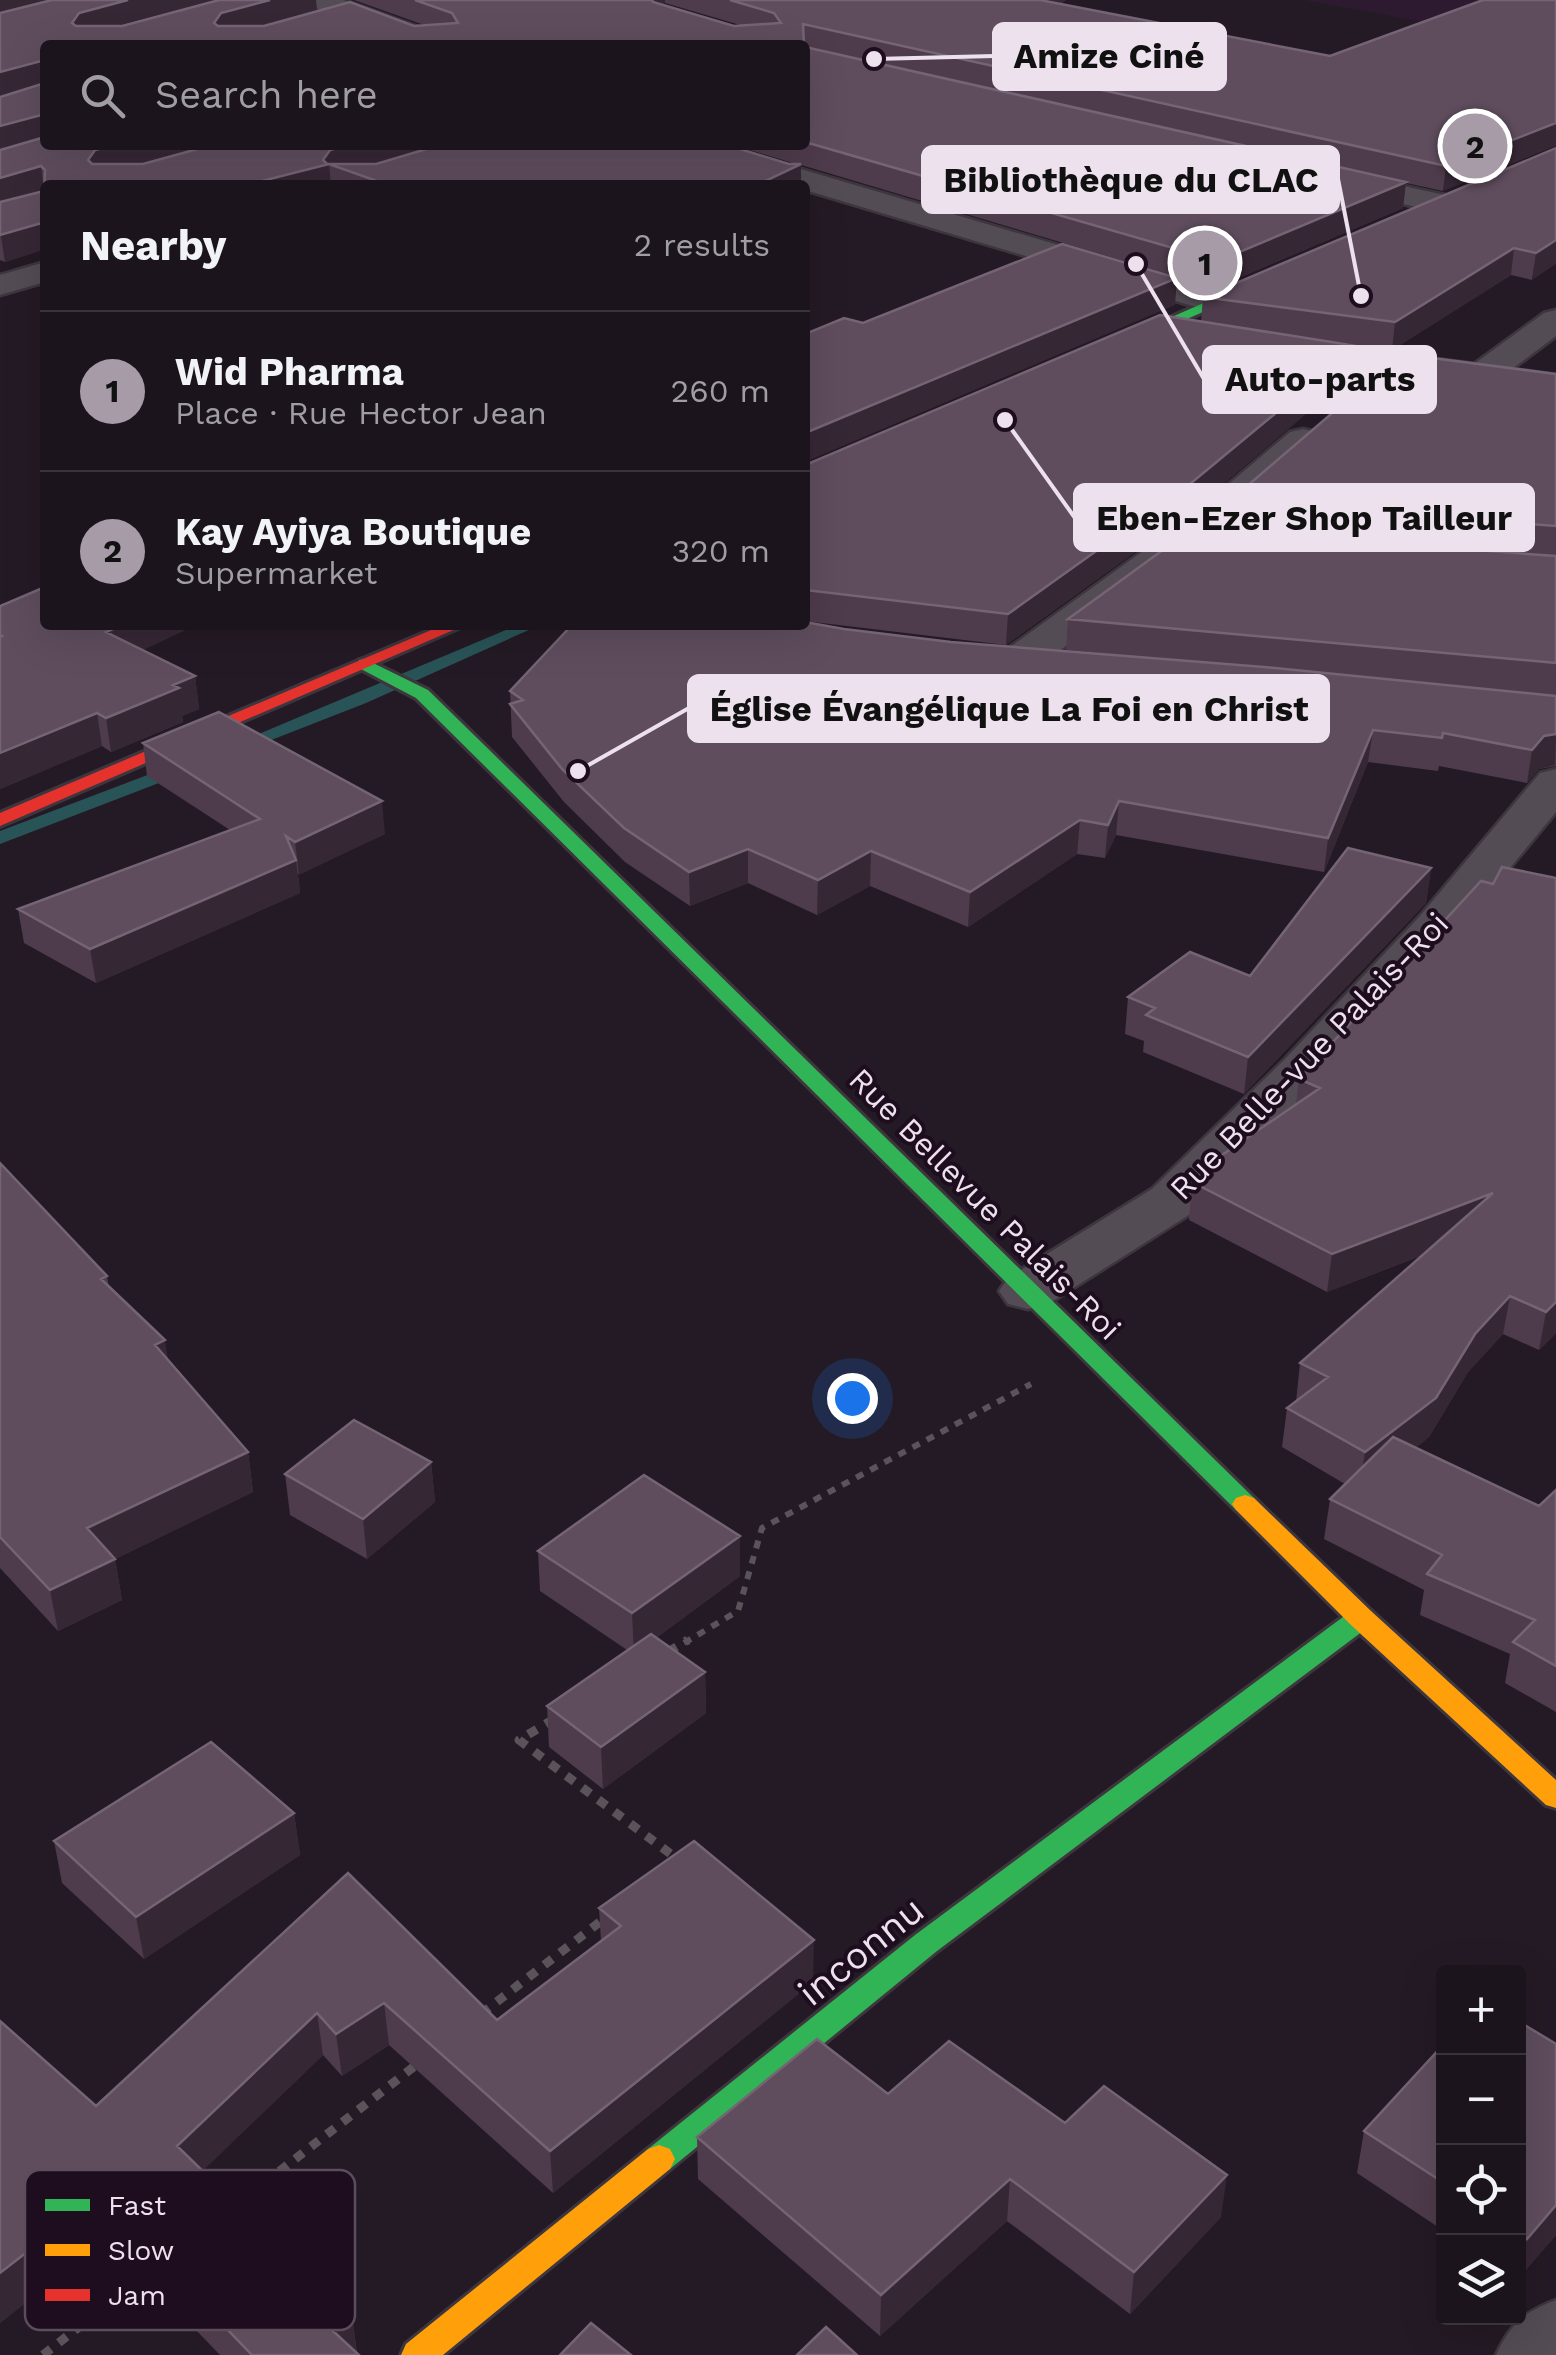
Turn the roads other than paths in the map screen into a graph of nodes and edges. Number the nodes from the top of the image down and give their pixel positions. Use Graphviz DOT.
graph roads {
  1 [pos="319,0"];
  2 [pos="353,13"];
  3 [pos="302,27"];
  4 [pos="426,40"];
  5 [pos="705,150"];
  6 [pos="1309,174"];
  7 [pos="805,180"];
  8 [pos="810,181"];
  9 [pos="1451,201"];
  10 [pos="1408,219"];
  11 [pos="1285,272"];
  12 [pos="40,273"];
  13 [pos="3,282"];
  14 [pos="1214,302"];
  15 [pos="1556,320"];
  16 [pos="1244,344"];
  17 [pos="1084,359"];
  18 [pos="1392,364"];
  19 [pos="1480,376"];
  20 [pos="1556,386"];
  21 [pos="1362,390"];
  22 [pos="1333,415"];
  23 [pos="1204,525"];
  24 [pos="1258,535"];
  25 [pos="448,630"];
  26 [pos="1074,667"];
  27 [pos="374,669"];
  28 [pos="1556,782"];
  29 [pos="0,820"];
  30 [pos="1028,1291"];
  31 [pos="1362,1618"];
  32 [pos="1556,1797"];
  33 [pos="1556,2337"];
  34 [pos="418,2355"];
  35 [pos="1538,2355"];
  1 -- 2 [label="street"];
  2 -- 3 [label="street"];
  2 -- 4 [label="street"];
  5 -- 7 [label="street"];
  6 -- 9 [label="street"];
  8 -- 14 [label="street"];
  9 -- 10 [label="street"];
  11 -- 14 [label="street"];
  12 -- 13 [label="street"];
  14 -- 17 [label="street"];
  15 -- 19 [label="street"];
  16 -- 18 [label="street"];
  18 -- 19 [label="street"];
  18 -- 21 [label="street"];
  19 -- 20 [label="street"];
  22 -- 23 [label="street"];
  23 -- 24 [label="street"];
  23 -- 26 [label="street"];
  25 -- 27 [label="street"];
  27 -- 29 [label="street"];
  27 -- 30 [label="street, Rue Bellevue Palais-Roi"];
  28 -- 30 [label="street, Rue Belle-vue Palais-Roi"];
  30 -- 31 [label="street, Rue Bellevue Palais-Roi"];
  31 -- 32 [label="street, Rue Bellevue Palais-Roi"];
  31 -- 34 [label="street, inconnu"];
  33 -- 35 [label="street"];
}
